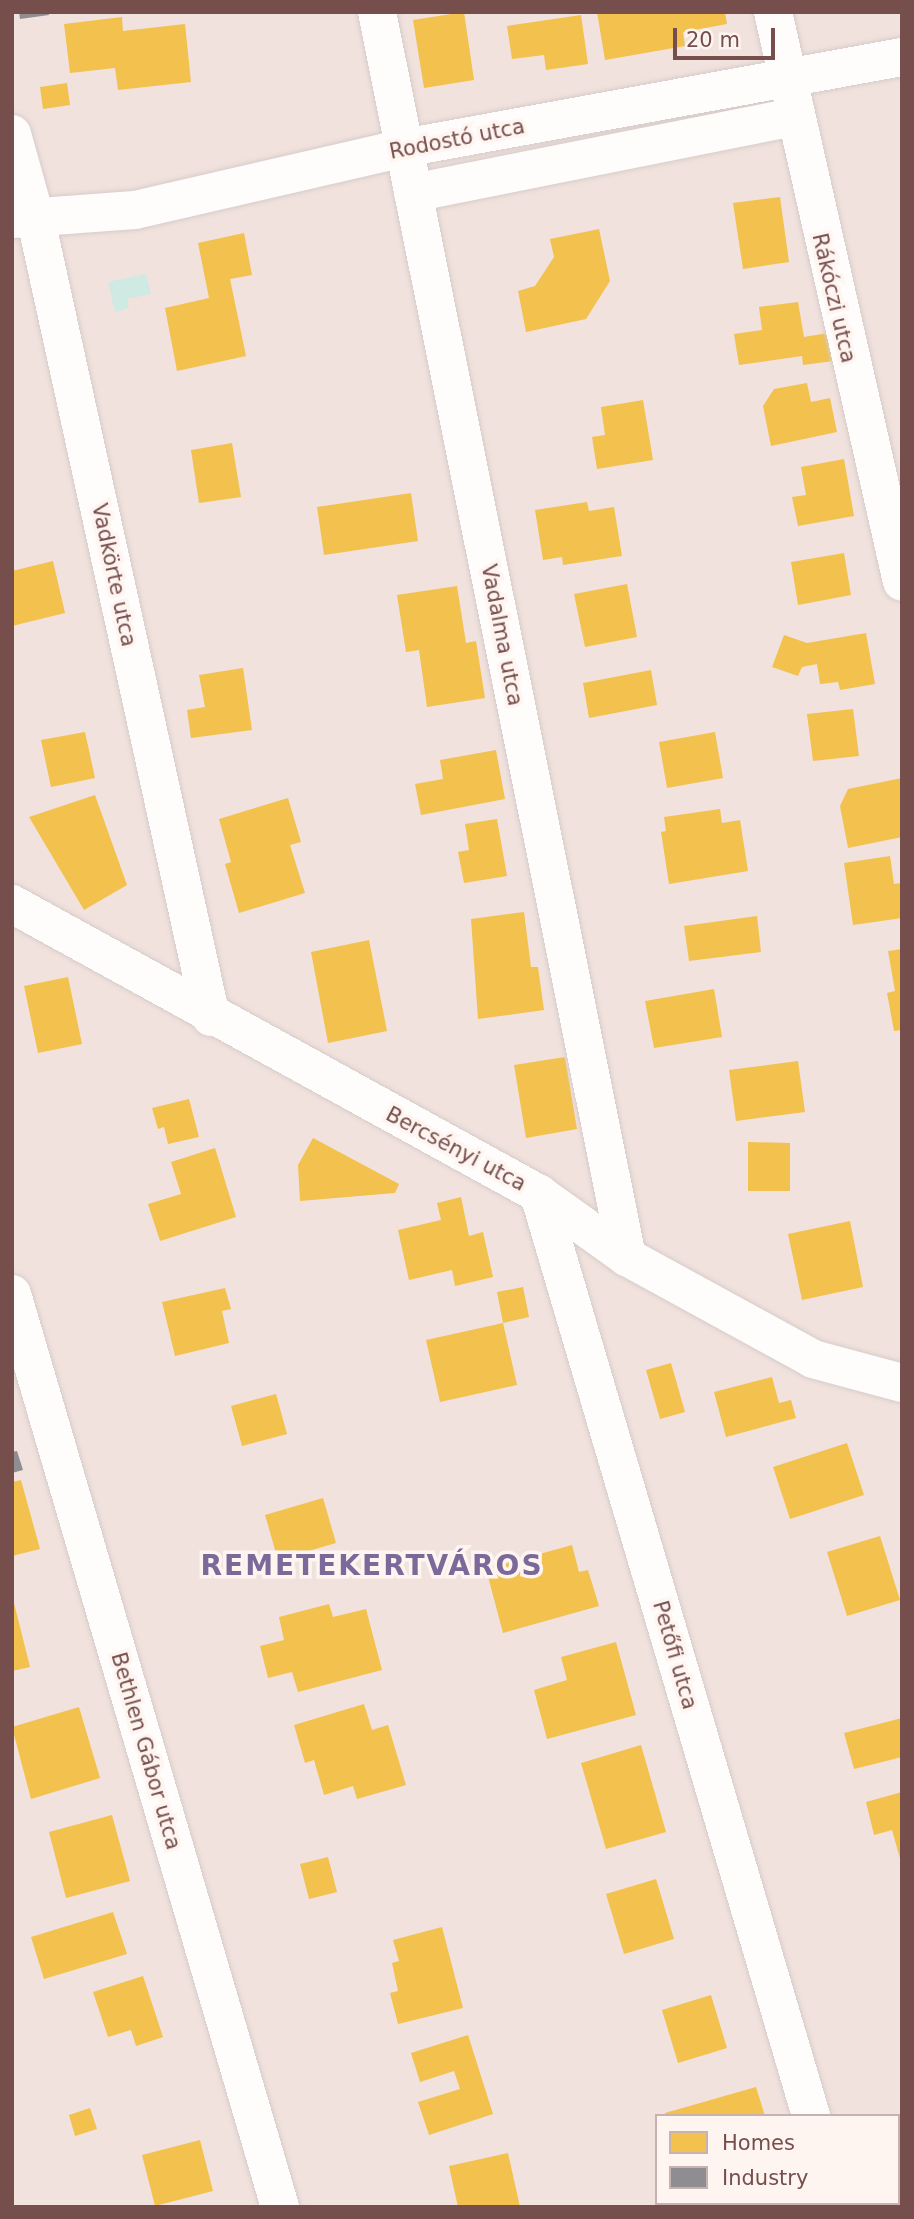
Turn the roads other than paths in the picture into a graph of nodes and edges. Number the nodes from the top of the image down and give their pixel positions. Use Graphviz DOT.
graph roads {
  1 [pos="377,12"];
  2 [pos="773,12"];
  3 [pos="902,57"];
  4 [pos="785,75"];
  5 [pos="794,117"];
  6 [pos="12,134"];
  7 [pos="404,148"];
  8 [pos="413,193"];
  9 [pos="24,220"];
  10 [pos="902,582"];
  11 [pos="12,904"];
  12 [pos="211,1017"];
  13 [pos="539,1194"];
  14 [pos="627,1257"];
  15 [pos="12,1294"];
  16 [pos="902,1383"];
  17 [pos="810,2114"];
  18 [pos="279,2207"];
  1 -- 7 [label="street, Vadalma utca"];
  2 -- 4 [label="street, Rákóczi utca"];
  3 -- 4 [label="street, Rodostó utca"];
  4 -- 5 [label="street, Rákóczi utca"];
  4 -- 7 [label="street, Rodostó utca"];
  5 -- 8 [label="street, Rodostó utca"];
  5 -- 10 [label="street, Rákóczi utca"];
  6 -- 9 [label="street, Vadkörte utca"];
  7 -- 8 [label="street, Vadalma utca"];
  7 -- 9 [label="street, Rodostó utca"];
  8 -- 14 [label="street, Vadalma utca"];
  9 -- 12 [label="street, Vadkörte utca"];
  11 -- 12 [label="street, Bercsényi utca"];
  12 -- 13 [label="street, Bercsényi utca"];
  13 -- 14 [label="street, Bercsényi utca"];
  13 -- 17 [label="street, Petőfi utca"];
  14 -- 16 [label="street, Bercsényi utca"];
  15 -- 18 [label="street, Bethlen Gábor utca"];
}
